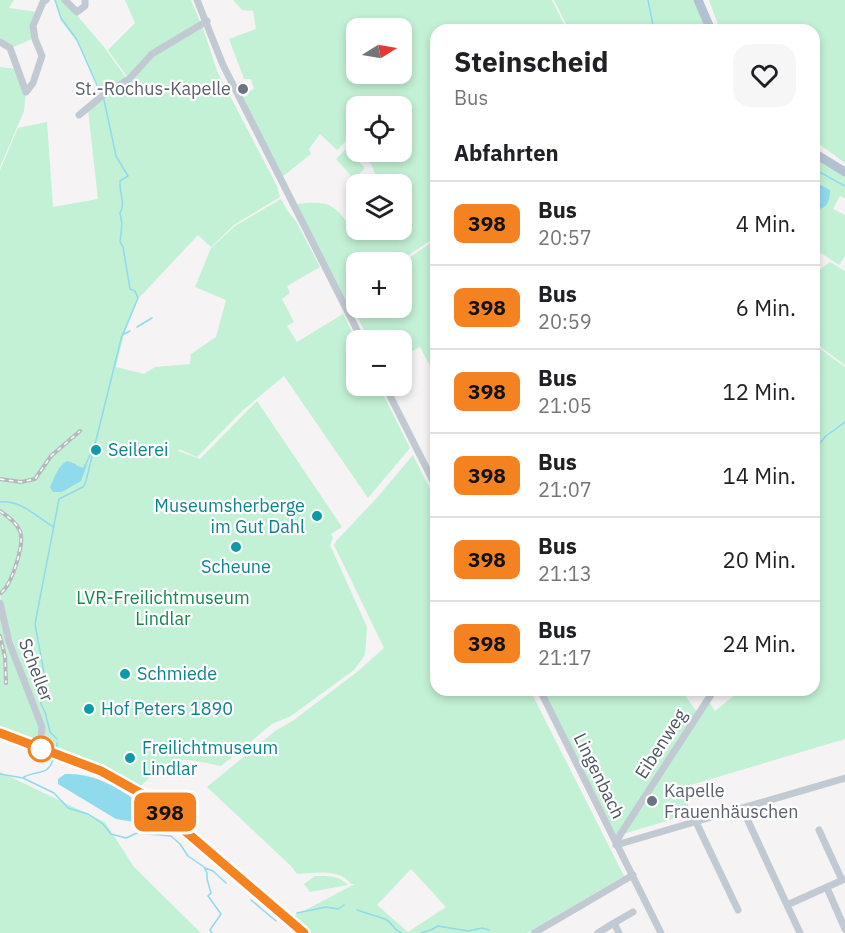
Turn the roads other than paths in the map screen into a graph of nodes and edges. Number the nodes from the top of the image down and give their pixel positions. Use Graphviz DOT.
graph roads {
  1 [pos="46,0"];
  2 [pos="65,0"];
  3 [pos="85,0"];
  4 [pos="197,0"];
  5 [pos="698,0"];
  6 [pos="207,21"];
  7 [pos="708,24"];
  8 [pos="0,42"];
  9 [pos="78,115"];
  10 [pos="820,157"];
  11 [pos="845,172"];
  12 [pos="357,330"];
  13 [pos="390,396"];
  14 [pos="430,475"];
  15 [pos="0,603"];
  16 [pos="543,696"];
  17 [pos="710,696"];
  18 [pos="0,733"];
  19 [pos="40,748"];
  20 [pos="844,781"];
  21 [pos="742,808"];
  22 [pos="696,822"];
  23 [pos="819,830"];
  24 [pos="616,845"];
  25 [pos="633,875"];
  26 [pos="844,880"];
  27 [pos="827,888"];
  28 [pos="787,905"];
  29 [pos="738,910"];
  30 [pos="633,912"];
  31 [pos="614,923"];
  32 [pos="845,929"];
  33 [pos="304,933"];
  34 [pos="534,933"];
  35 [pos="598,933"];
  36 [pos="620,933"];
  37 [pos="661,933"];
  38 [pos="800,933"];
  1 -- 8 [label="street"];
  2 -- 3 [label="street"];
  4 -- 6 [label="street"];
  5 -- 7 [label="main road"];
  6 -- 9 [label="street"];
  6 -- 12 [label="street"];
  10 -- 11 [label="main road"];
  13 -- 14 [label="street"];
  15 -- 19 [label="street, Scheller"];
  16 -- 24 [label="street, Lingenbach"];
  17 -- 24 [label="street, Eibenweg"];
  18 -- 19 [label="main road"];
  19 -- 33 [label="main road"];
  20 -- 21 [label="street"];
  21 -- 22 [label="street"];
  21 -- 28 [label="street"];
  22 -- 24 [label="street"];
  22 -- 29 [label="street"];
  23 -- 26 [label="street"];
  24 -- 25 [label="street, Lingenbach"];
  25 -- 34 [label="street"];
  25 -- 37 [label="street, Lingenbach"];
  26 -- 27 [label="street"];
  27 -- 28 [label="street"];
  27 -- 32 [label="street"];
  28 -- 38 [label="street"];
  30 -- 31 [label="street"];
  31 -- 35 [label="street"];
  31 -- 36 [label="street"];
}
